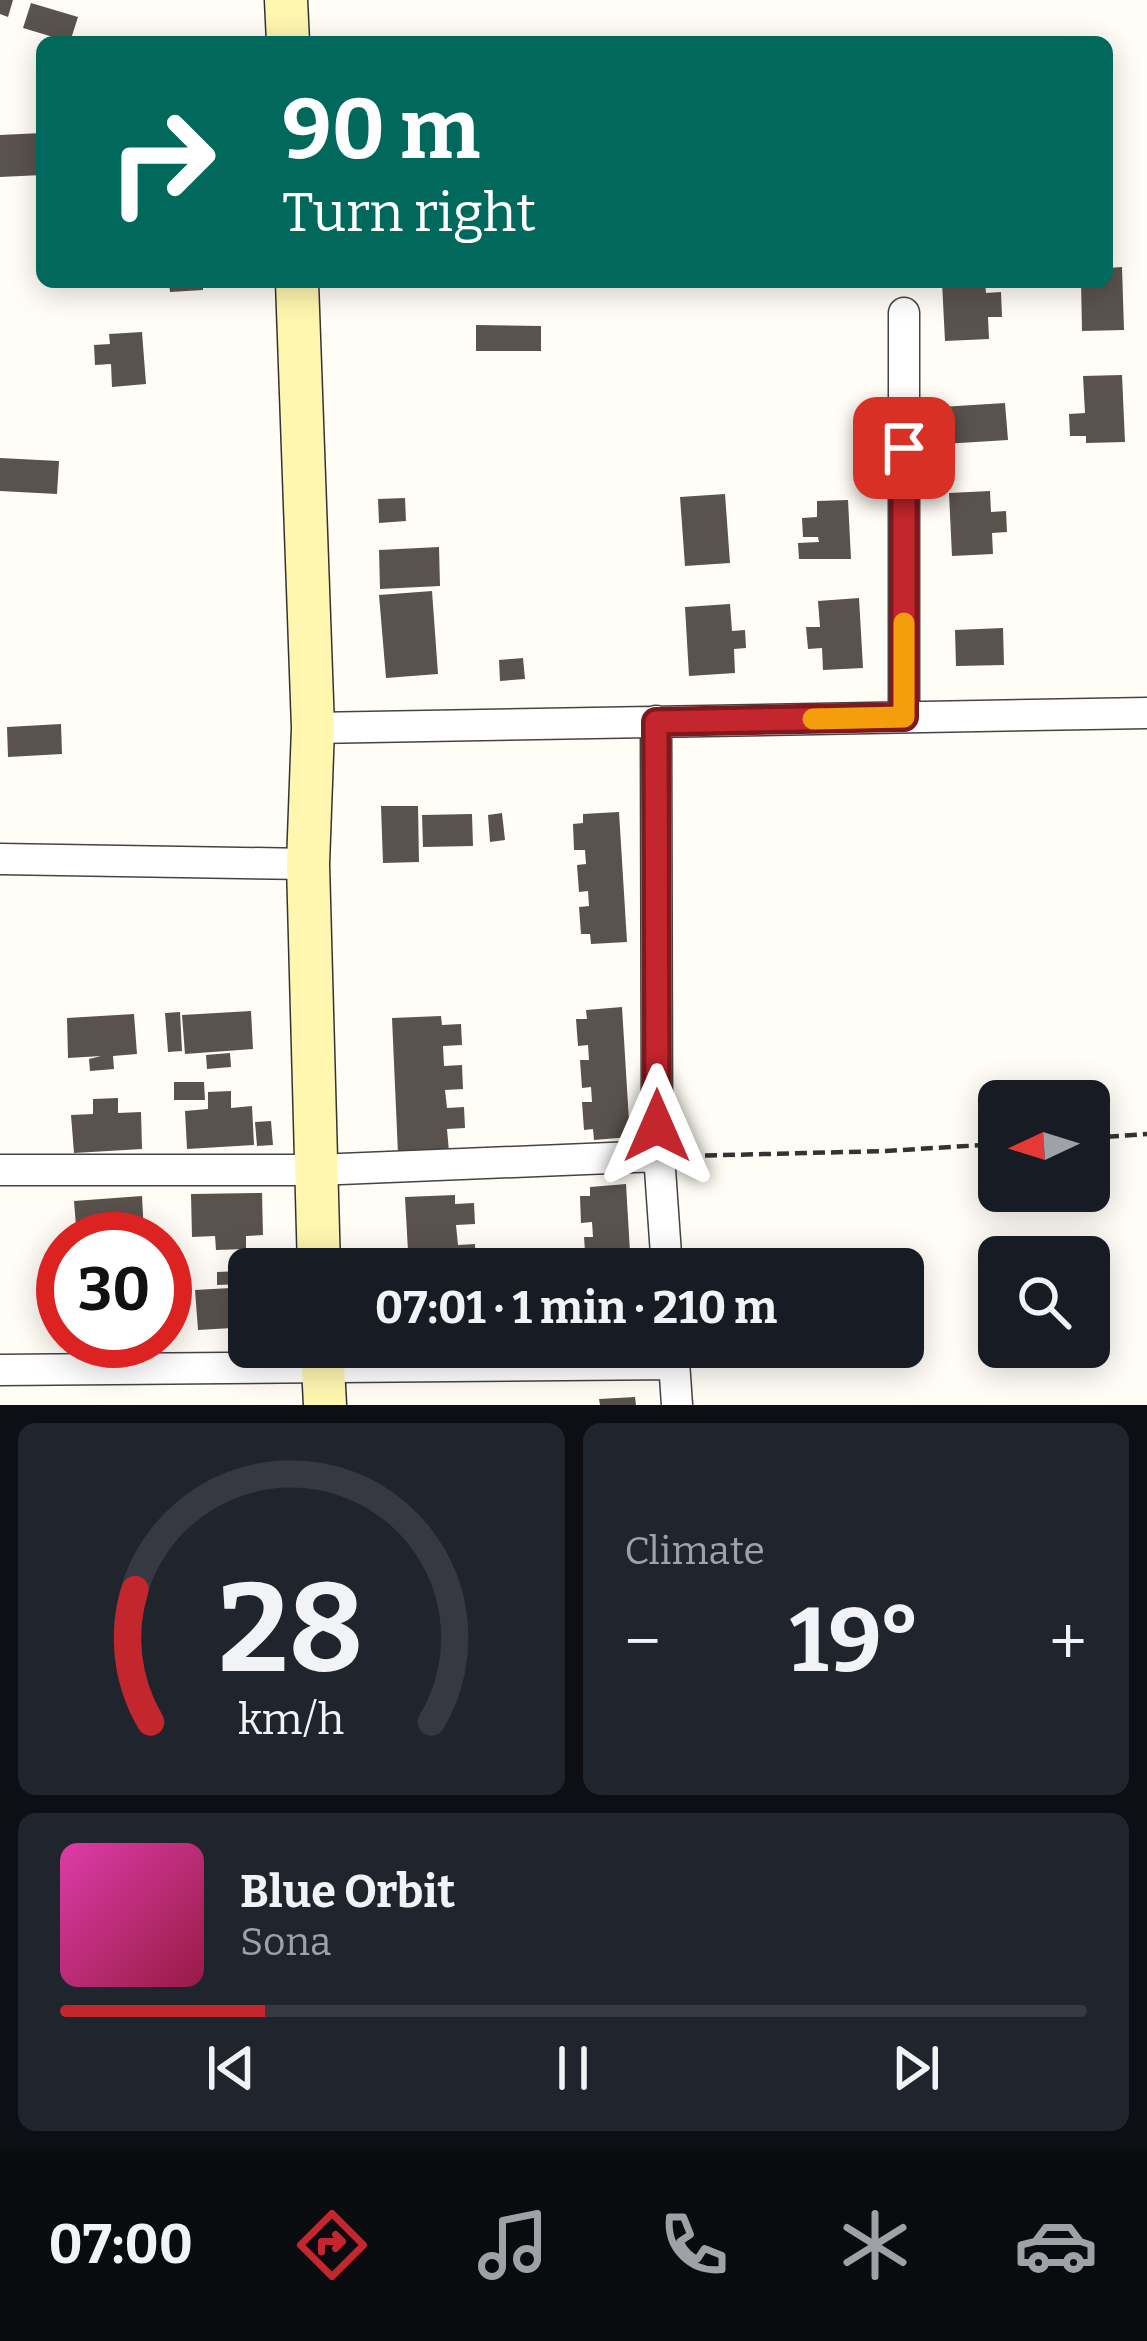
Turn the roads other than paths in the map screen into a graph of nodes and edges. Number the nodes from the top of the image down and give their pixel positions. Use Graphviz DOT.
graph roads {
  1 [pos="286,0"];
  2 [pos="288,36"];
  3 [pos="297,288"];
  4 [pos="904,313"];
  5 [pos="1147,713"];
  6 [pos="904,717"];
  7 [pos="656,722"];
  8 [pos="313,728"];
  9 [pos="0,859"];
  10 [pos="308,864"];
  11 [pos="659,1156"];
  12 [pos="0,1170"];
  13 [pos="316,1170"];
  14 [pos="319,1248"];
  15 [pos="666,1248"];
  16 [pos="440,1368"];
  17 [pos="674,1368"];
  18 [pos="0,1370"];
  19 [pos="324,1374"];
  20 [pos="677,1405"];
  1 -- 2 [label="street"];
  3 -- 8 [label="street"];
  4 -- 6 [label="street"];
  5 -- 6 [label="street"];
  6 -- 7 [label="street"];
  7 -- 8 [label="street"];
  7 -- 11 [label="street"];
  8 -- 10 [label="street"];
  9 -- 10 [label="street"];
  10 -- 13 [label="street"];
  11 -- 13 [label="street"];
  11 -- 15 [label="street"];
  12 -- 13 [label="street"];
  13 -- 14 [label="street"];
  16 -- 19 [label="street"];
  17 -- 20 [label="street"];
  18 -- 19 [label="street"];
}
